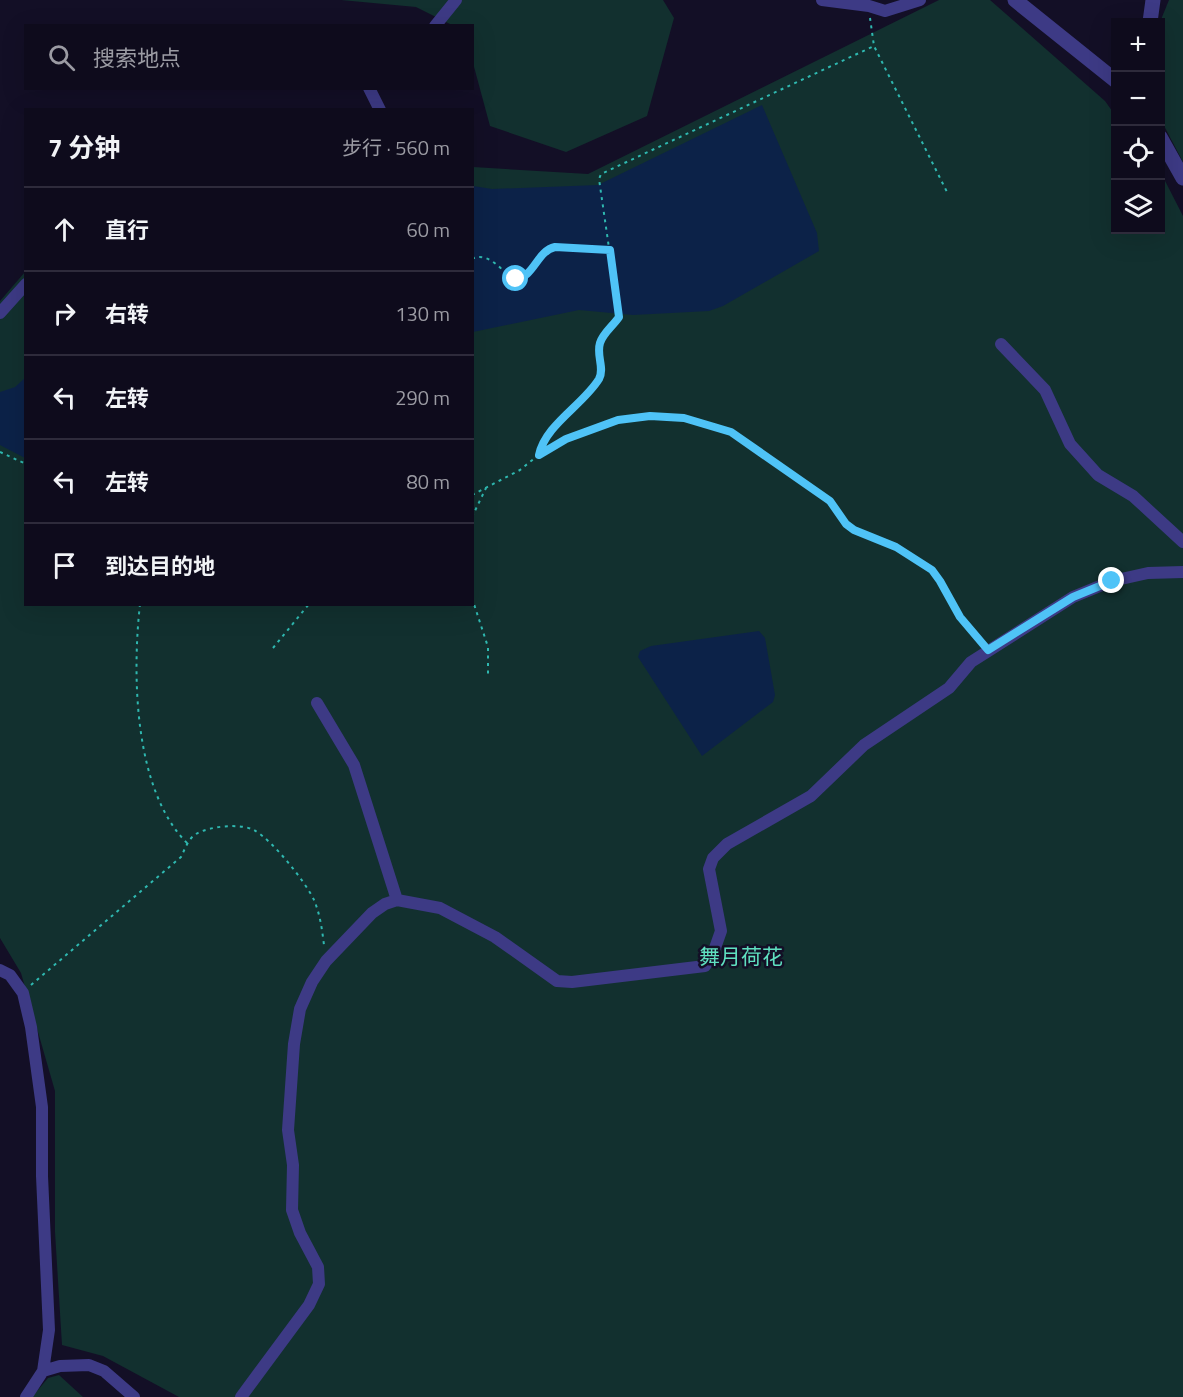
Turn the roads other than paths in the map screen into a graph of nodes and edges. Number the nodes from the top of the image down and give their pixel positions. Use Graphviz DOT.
graph roads {
  1 [pos="456,0"];
  2 [pos="822,0"];
  3 [pos="920,0"];
  4 [pos="1015,0"];
  5 [pos="1153,0"];
  6 [pos="1151,18"];
  7 [pos="437,24"];
  8 [pos="1111,77"];
  9 [pos="370,90"];
  10 [pos="379,108"];
  11 [pos="1165,144"];
  12 [pos="1183,178"];
  13 [pos="24,286"];
  14 [pos="0,313"];
  15 [pos="1001,344"];
  16 [pos="1183,542"];
  17 [pos="1183,572"];
  18 [pos="317,703"];
  19 [pos="398,900"];
  20 [pos="0,970"];
  21 [pos="43,1371"];
  22 [pos="26,1397"];
  23 [pos="134,1397"];
  24 [pos="241,1397"];
  1 -- 7 [label="street"];
  2 -- 3 [label="street"];
  4 -- 8 [label="street"];
  5 -- 6 [label="street"];
  9 -- 10 [label="street"];
  11 -- 12 [label="street"];
  13 -- 14 [label="street"];
  15 -- 16 [label="street"];
  17 -- 19 [label="street"];
  18 -- 19 [label="street"];
  19 -- 24 [label="street"];
  20 -- 21 [label="street"];
  21 -- 22 [label="street"];
  21 -- 23 [label="street"];
}
